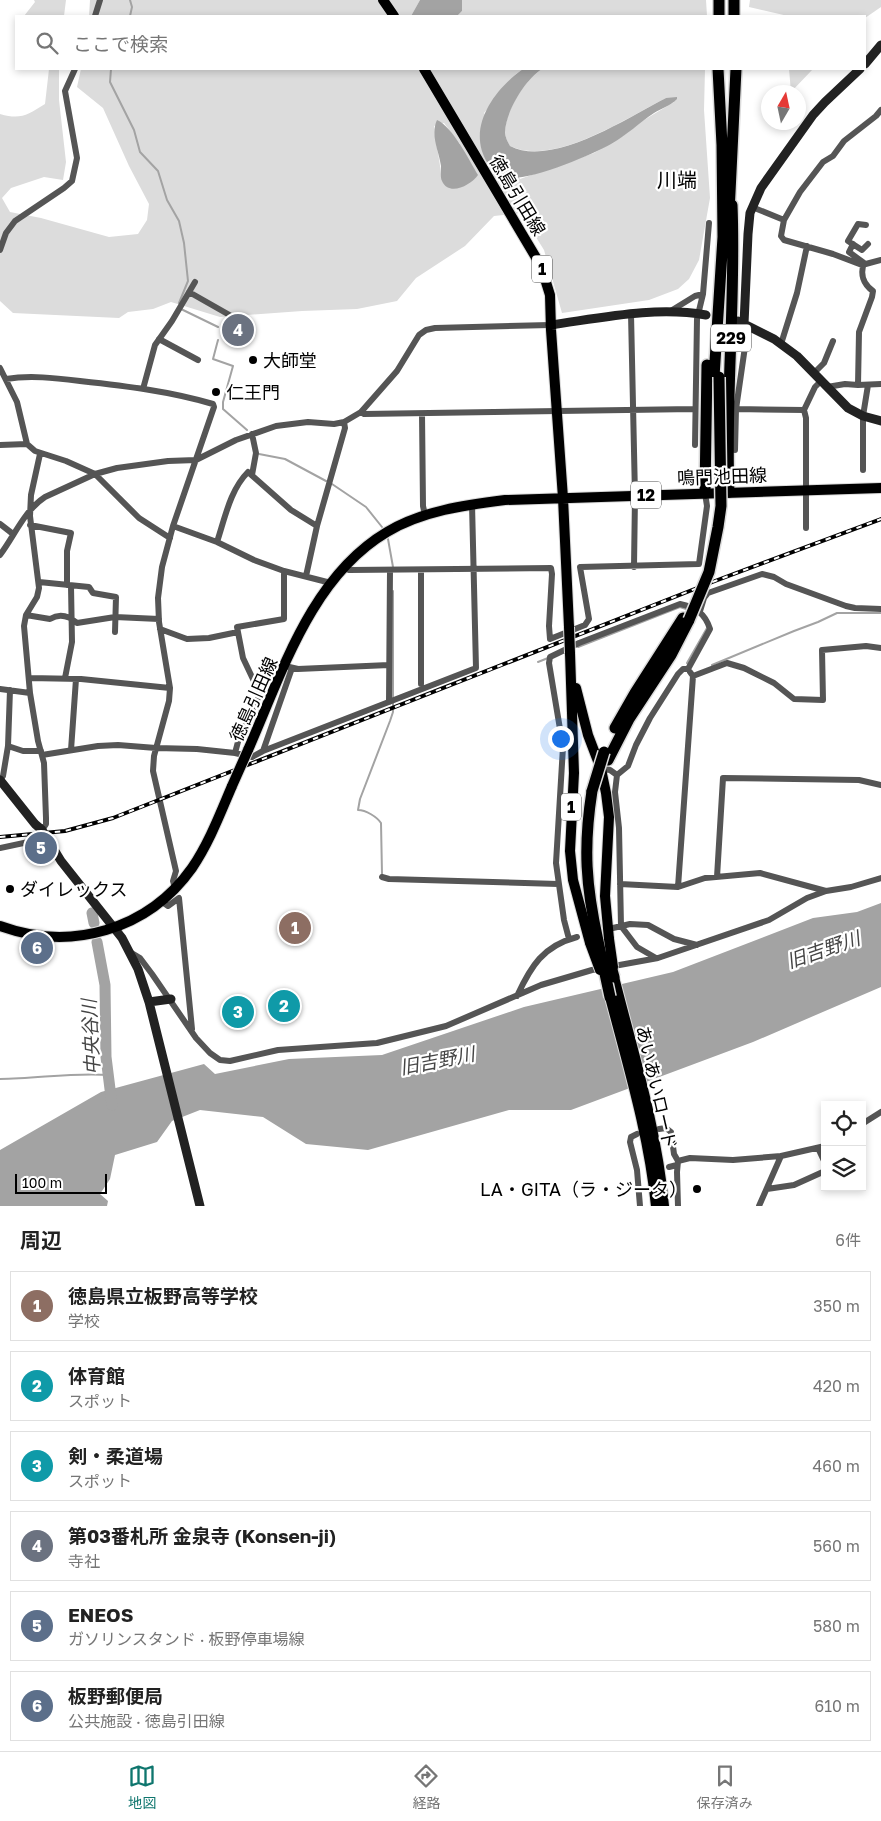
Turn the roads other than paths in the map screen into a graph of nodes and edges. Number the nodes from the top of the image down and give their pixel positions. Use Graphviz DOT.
graph roads {
  1 [pos="100,0"];
  2 [pos="382,0"];
  3 [pos="95,15"];
  4 [pos="393,15"];
  5 [pos="881,44"];
  6 [pos="866,63"];
  7 [pos="75,70"];
  8 [pos="425,70"];
  9 [pos="718,70"];
  10 [pos="736,70"];
  11 [pos="859,70"];
  12 [pos="881,110"];
  13 [pos="727,187"];
  14 [pos="752,207"];
  15 [pos="784,220"];
  16 [pos="709,223"];
  17 [pos="866,225"];
  18 [pos="853,244"];
  19 [pos="868,244"];
  20 [pos="806,246"];
  21 [pos="0,250"];
  22 [pos="881,260"];
  23 [pos="862,266"];
  24 [pos="195,282"];
  25 [pos="189,292"];
  26 [pos="703,294"];
  27 [pos="668,312"];
  28 [pos="631,314"];
  29 [pos="702,314"];
  30 [pos="232,317"];
  31 [pos="742,323"];
  32 [pos="550,324"];
  33 [pos="159,339"];
  34 [pos="833,341"];
  35 [pos="781,344"];
  36 [pos="198,360"];
  37 [pos="0,368"];
  38 [pos="814,373"];
  39 [pos="6,379"];
  40 [pos="824,384"];
  41 [pos="881,384"];
  42 [pos="858,385"];
  43 [pos="868,385"];
  44 [pos="143,389"];
  45 [pos="694,409"];
  46 [pos="736,409"];
  47 [pos="804,410"];
  48 [pos="633,411"];
  49 [pos="361,412"];
  50 [pos="556,412"];
  51 [pos="422,414"];
  52 [pos="862,416"];
  53 [pos="881,421"];
  54 [pos="344,422"];
  55 [pos="252,434"];
  56 [pos="27,444"];
  57 [pos="0,445"];
  58 [pos="694,445"];
  59 [pos="735,450"];
  60 [pos="40,454"];
  61 [pos="196,460"];
  62 [pos="863,470"];
  63 [pos="95,474"];
  64 [pos="252,475"];
  65 [pos="881,488"];
  66 [pos="806,490"];
  67 [pos="728,492"];
  68 [pos="705,493"];
  69 [pos="635,496"];
  70 [pos="564,498"];
  71 [pos="472,504"];
  72 [pos="30,508"];
  73 [pos="425,516"];
  74 [pos="0,524"];
  75 [pos="30,525"];
  76 [pos="173,526"];
  77 [pos="317,526"];
  78 [pos="806,528"];
  79 [pos="13,534"];
  80 [pos="170,538"];
  81 [pos="217,542"];
  82 [pos="0,555"];
  83 [pos="634,567"];
  84 [pos="344,568"];
  85 [pos="474,569"];
  86 [pos="390,570"];
  87 [pos="421,570"];
  88 [pos="284,571"];
  89 [pos="306,576"];
  90 [pos="39,582"];
  91 [pos="331,583"];
  92 [pos="69,585"];
  93 [pos="881,608"];
  94 [pos="700,611"];
  95 [pos="26,615"];
  96 [pos="71,617"];
  97 [pos="115,617"];
  98 [pos="159,619"];
  99 [pos="160,629"];
  100 [pos="114,632"];
  101 [pos="238,632"];
  102 [pos="881,648"];
  103 [pos="389,665"];
  104 [pos="289,667"];
  105 [pos="571,668"];
  106 [pos="688,669"];
  107 [pos="693,676"];
  108 [pos="29,678"];
  109 [pos="65,678"];
  110 [pos="76,678"];
  111 [pos="421,684"];
  112 [pos="170,688"];
  113 [pos="0,689"];
  114 [pos="10,690"];
  115 [pos="30,693"];
  116 [pos="391,701"];
  117 [pos="8,746"];
  118 [pos="156,748"];
  119 [pos="71,750"];
  120 [pos="263,751"];
  121 [pos="41,753"];
  122 [pos="235,753"];
  123 [pos="604,760"];
  124 [pos="574,773"];
  125 [pos="562,774"];
  126 [pos="617,774"];
  127 [pos="0,780"];
  128 [pos="881,785"];
  129 [pos="45,834"];
  130 [pos="0,848"];
  131 [pos="382,877"];
  132 [pos="717,877"];
  133 [pos="881,878"];
  134 [pos="558,884"];
  135 [pos="620,884"];
  136 [pos="678,887"];
  137 [pos="175,888"];
  138 [pos="826,891"];
  139 [pos="161,901"];
  140 [pos="0,926"];
  141 [pos="621,926"];
  142 [pos="114,927"];
  143 [pos="613,928"];
  144 [pos="577,937"];
  145 [pos="569,939"];
  146 [pos="600,941"];
  147 [pos="699,945"];
  148 [pos="130,952"];
  149 [pos="656,958"];
  150 [pos="614,977"];
  151 [pos="517,996"];
  152 [pos="610,997"];
  153 [pos="171,999"];
  154 [pos="149,1002"];
  155 [pos="192,1030"];
  156 [pos="881,1112"];
  157 [pos="646,1121"];
  158 [pos="866,1121"];
  159 [pos="659,1129"];
  160 [pos="637,1134"];
  161 [pos="821,1147"];
  162 [pos="781,1156"];
  163 [pos="677,1163"];
  164 [pos="669,1167"];
  165 [pos="821,1173"];
  166 [pos="767,1189"];
  167 [pos="200,1206"];
  168 [pos="640,1206"];
  169 [pos="656,1206"];
  170 [pos="664,1206"];
  171 [pos="678,1206"];
  172 [pos="759,1206"];
  1 -- 3 [label="street"];
  2 -- 4 [label="main road"];
  5 -- 6 [label="street"];
  7 -- 21 [label="street"];
  8 -- 32 [label="main road, 徳島引田線 / 1"];
  9 -- 13 [label="highway"];
  10 -- 13 [label="highway"];
  11 -- 14 [label="street"];
  12 -- 15 [label="street"];
  13 -- 67 [label="highway, 229"];
  13 -- 68 [label="highway, 229"];
  13 -- 123 [label="highway"];
  14 -- 15 [label="street"];
  14 -- 31 [label="street"];
  15 -- 20 [label="street"];
  16 -- 26 [label="street"];
  17 -- 18 [label="street"];
  18 -- 19 [label="street"];
  18 -- 23 [label="street"];
  20 -- 23 [label="street"];
  20 -- 35 [label="street"];
  22 -- 23 [label="street"];
  23 -- 42 [label="street"];
  24 -- 25 [label="street"];
  25 -- 30 [label="street"];
  25 -- 33 [label="street"];
  26 -- 27 [label="street"];
  26 -- 29 [label="street"];
  27 -- 28 [label="street"];
  27 -- 29 [label="street"];
  28 -- 32 [label="street"];
  28 -- 48 [label="street"];
  29 -- 45 [label="street"];
  31 -- 35 [label="street"];
  31 -- 46 [label="street"];
  32 -- 49 [label="street"];
  32 -- 50 [label="main road, 徳島引田線 / 1"];
  33 -- 36 [label="street"];
  33 -- 44 [label="street"];
  34 -- 38 [label="street"];
  35 -- 38 [label="street"];
  37 -- 39 [label="street"];
  38 -- 40 [label="street"];
  39 -- 44 [label="street"];
  39 -- 56 [label="street"];
  40 -- 42 [label="street"];
  40 -- 47 [label="street"];
  40 -- 52 [label="street"];
  41 -- 43 [label="street"];
  42 -- 43 [label="street"];
  43 -- 52 [label="street"];
  44 -- 61 [label="street"];
  45 -- 48 [label="street"];
  45 -- 58 [label="street"];
  46 -- 47 [label="street"];
  46 -- 59 [label="street"];
  47 -- 66 [label="street"];
  48 -- 50 [label="street"];
  48 -- 69 [label="street"];
  49 -- 51 [label="street"];
  49 -- 54 [label="street"];
  50 -- 51 [label="street"];
  50 -- 70 [label="main road, 徳島引田線 / 1"];
  51 -- 73 [label="street"];
  52 -- 53 [label="street"];
  52 -- 62 [label="street"];
  54 -- 55 [label="street"];
  54 -- 77 [label="street"];
  55 -- 61 [label="street"];
  55 -- 64 [label="street"];
  56 -- 57 [label="street"];
  56 -- 60 [label="street"];
  60 -- 63 [label="street"];
  60 -- 72 [label="street"];
  61 -- 63 [label="street"];
  61 -- 76 [label="street"];
  63 -- 72 [label="street"];
  63 -- 80 [label="street"];
  64 -- 77 [label="street"];
  64 -- 81 [label="street"];
  65 -- 66 [label="main road, 鳴門池田線 / 12"];
  66 -- 67 [label="main road, 鳴門池田線 / 12"];
  66 -- 78 [label="street"];
  67 -- 68 [label="main road, 鳴門池田線 / 12"];
  68 -- 69 [label="main road, 鳴門池田線 / 12"];
  68 -- 83 [label="street"];
  69 -- 70 [label="main road, 鳴門池田線 / 12"];
  69 -- 83 [label="street"];
  70 -- 71 [label="main road, 徳島引田線"];
  70 -- 105 [label="main road, 徳島引田線 / 1, bridge"];
  71 -- 73 [label="main road, 徳島引田線"];
  71 -- 85 [label="street"];
  72 -- 75 [label="street"];
  72 -- 79 [label="street"];
  73 -- 84 [label="main road, 徳島引田線"];
  74 -- 79 [label="street"];
  75 -- 90 [label="street"];
  75 -- 92 [label="street"];
  76 -- 80 [label="street"];
  76 -- 81 [label="street"];
  77 -- 89 [label="street"];
  79 -- 82 [label="street"];
  80 -- 98 [label="street"];
  81 -- 88 [label="street"];
  83 -- 85 [label="street"];
  84 -- 86 [label="street"];
  84 -- 91 [label="main road, 徳島引田線"];
  85 -- 87 [label="street"];
  85 -- 116 [label="street"];
  86 -- 87 [label="street"];
  86 -- 103 [label="street"];
  87 -- 111 [label="street"];
  88 -- 89 [label="street"];
  88 -- 101 [label="street"];
  89 -- 91 [label="street"];
  90 -- 92 [label="street"];
  90 -- 95 [label="street"];
  91 -- 104 [label="main road, 徳島引田線"];
  92 -- 96 [label="street"];
  92 -- 97 [label="street"];
  93 -- 94 [label="street"];
  94 -- 106 [label="street"];
  94 -- 125 [label="street"];
  95 -- 96 [label="street"];
  95 -- 108 [label="street"];
  96 -- 97 [label="street"];
  96 -- 109 [label="street"];
  97 -- 98 [label="street"];
  97 -- 100 [label="street"];
  98 -- 99 [label="street"];
  99 -- 101 [label="street"];
  99 -- 112 [label="street"];
  101 -- 122 [label="street"];
  102 -- 107 [label="street"];
  103 -- 104 [label="street"];
  103 -- 116 [label="street"];
  104 -- 120 [label="street"];
  104 -- 137 [label="main road, 徳島引田線, bridge"];
  105 -- 123 [label="main road, 徳島引田線 / 1"];
  105 -- 124 [label="main road, 徳島引田線 / 1"];
  106 -- 107 [label="street"];
  106 -- 126 [label="street"];
  107 -- 136 [label="street"];
  108 -- 109 [label="street"];
  108 -- 115 [label="street"];
  109 -- 110 [label="street"];
  110 -- 112 [label="street"];
  110 -- 119 [label="street"];
  112 -- 118 [label="street"];
  113 -- 114 [label="street"];
  114 -- 115 [label="street"];
  114 -- 117 [label="street"];
  115 -- 121 [label="street"];
  116 -- 120 [label="street"];
  117 -- 121 [label="street"];
  117 -- 127 [label="street"];
  118 -- 119 [label="street"];
  118 -- 122 [label="street"];
  118 -- 137 [label="street"];
  119 -- 121 [label="street"];
  120 -- 122 [label="street"];
  121 -- 129 [label="street"];
  123 -- 126 [label="street"];
  123 -- 146 [label="main road, 徳島引田線 / 1"];
  123 -- 146 [label="highway"];
  124 -- 125 [label="street"];
  124 -- 146 [label="main road, 徳島引田線 / 1"];
  125 -- 134 [label="street"];
  126 -- 135 [label="street"];
  127 -- 129 [label="street"];
  128 -- 132 [label="street"];
  129 -- 130 [label="street"];
  129 -- 142 [label="street"];
  131 -- 134 [label="street"];
  132 -- 136 [label="street"];
  132 -- 138 [label="street"];
  133 -- 138 [label="street"];
  134 -- 145 [label="street"];
  135 -- 136 [label="street"];
  135 -- 141 [label="street"];
  137 -- 139 [label="main road, 徳島引田線"];
  138 -- 147 [label="street"];
  139 -- 142 [label="main road, 徳島引田線"];
  139 -- 155 [label="street"];
  140 -- 142 [label="main road, 徳島引田線"];
  141 -- 143 [label="street"];
  141 -- 147 [label="street"];
  141 -- 149 [label="street"];
  142 -- 148 [label="street"];
  144 -- 145 [label="street"];
  145 -- 151 [label="street"];
  146 -- 150 [label="highway, bridge"];
  146 -- 152 [label="highway, bridge"];
  147 -- 149 [label="street"];
  148 -- 153 [label="street"];
  148 -- 154 [label="street"];
  149 -- 151 [label="street"];
  150 -- 157 [label="main road, あいあいロード"];
  151 -- 155 [label="street"];
  152 -- 157 [label="main road, あいあいロード"];
  153 -- 154 [label="street"];
  153 -- 155 [label="street"];
  154 -- 167 [label="street"];
  156 -- 158 [label="street"];
  157 -- 169 [label="main road, あいあいロード"];
  157 -- 170 [label="main road, あいあいロード"];
  159 -- 163 [label="street"];
  160 -- 168 [label="street"];
  161 -- 162 [label="street"];
  162 -- 163 [label="street"];
  162 -- 166 [label="street"];
  163 -- 164 [label="street"];
  163 -- 171 [label="street"];
  165 -- 166 [label="street"];
  166 -- 172 [label="street"];
}
